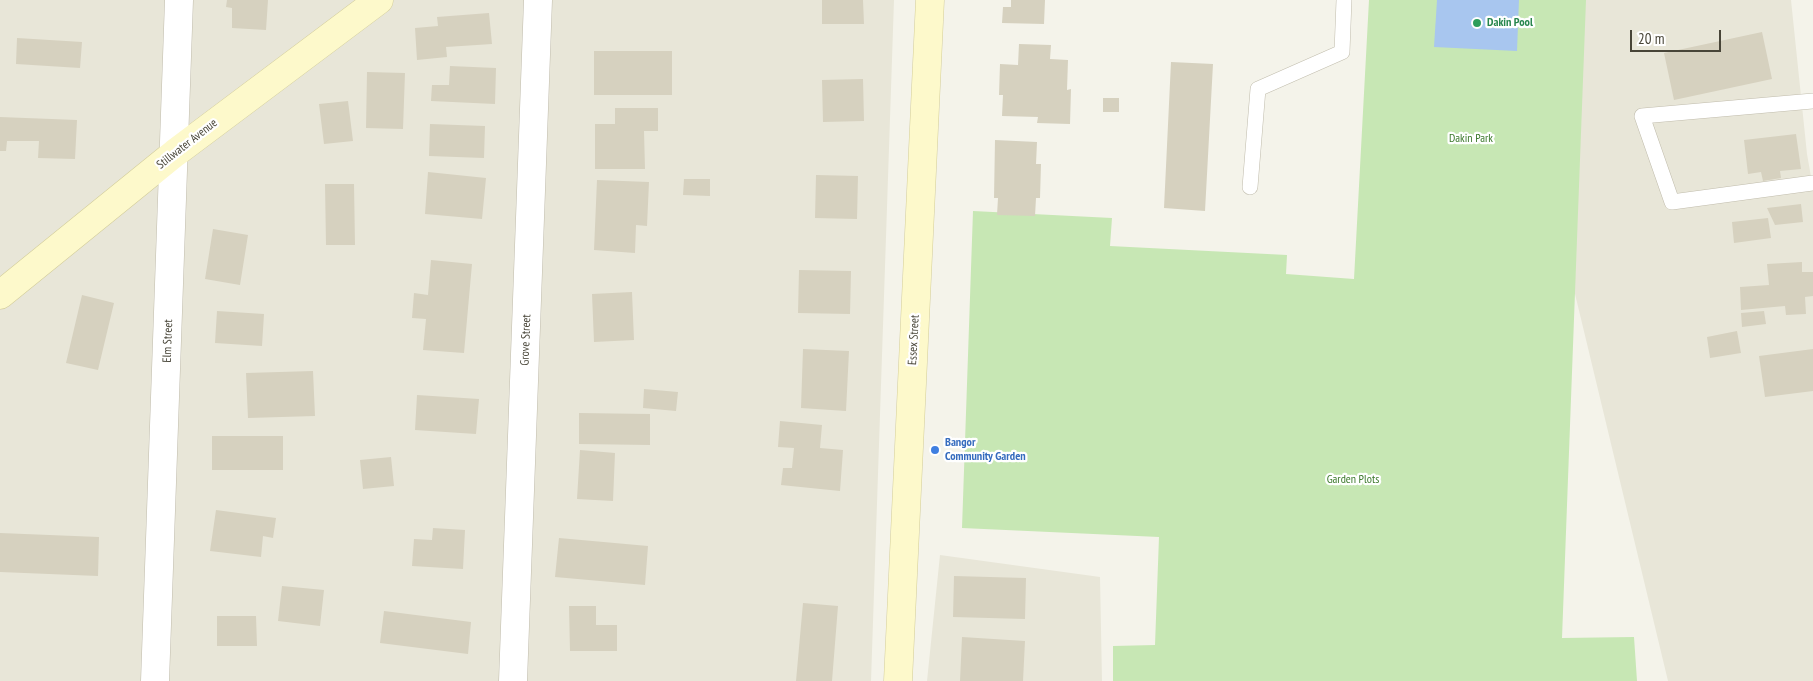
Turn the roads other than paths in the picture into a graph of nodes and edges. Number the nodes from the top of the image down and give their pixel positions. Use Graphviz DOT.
graph roads {
  1 [pos="179,0"];
  2 [pos="379,0"];
  3 [pos="538,0"];
  4 [pos="930,0"];
  5 [pos="1344,0"];
  6 [pos="1813,101"];
  7 [pos="175,152"];
  8 [pos="1813,183"];
  9 [pos="1250,187"];
  10 [pos="0,295"];
  11 [pos="156,681"];
  12 [pos="513,681"];
  13 [pos="898,681"];
  1 -- 7 [label="street, Elm Street"];
  2 -- 7 [label="street, Stillwater Avenue"];
  3 -- 12 [label="street, Grove Street"];
  4 -- 13 [label="street, Essex Street"];
  5 -- 9 [label="lane"];
  6 -- 8 [label="lane"];
  7 -- 10 [label="street, Stillwater Avenue"];
  7 -- 11 [label="street, Elm Street"];
}
